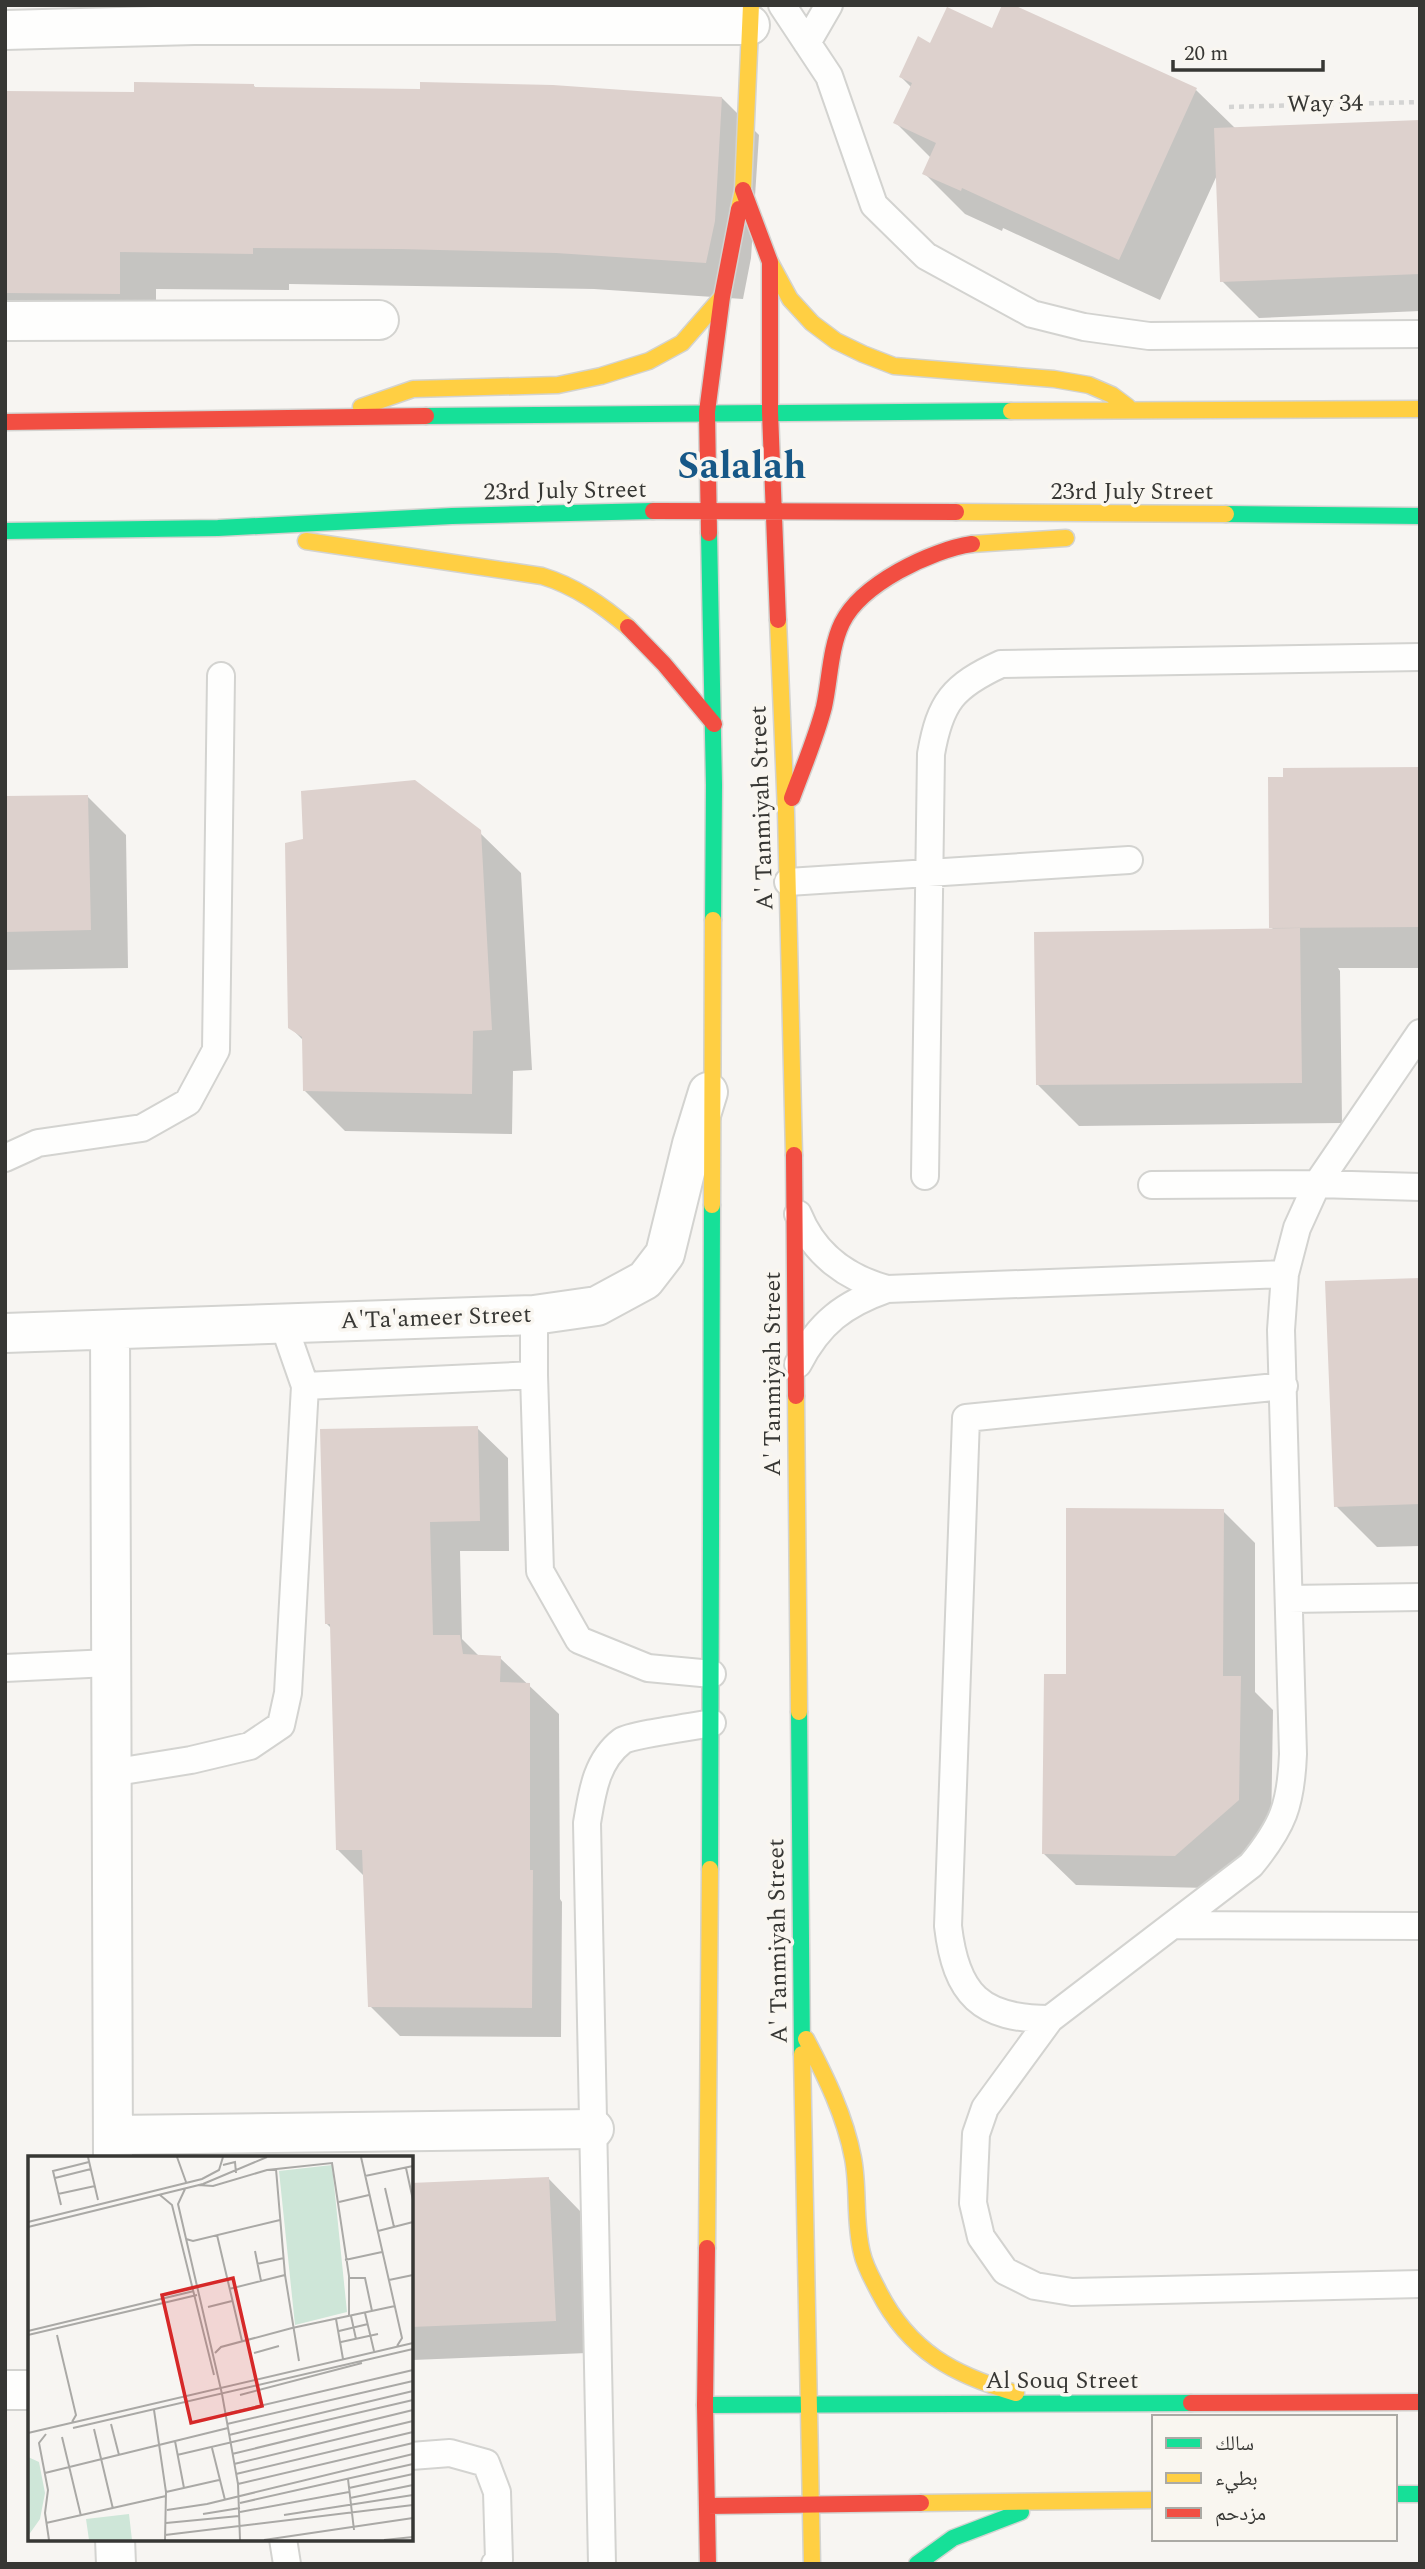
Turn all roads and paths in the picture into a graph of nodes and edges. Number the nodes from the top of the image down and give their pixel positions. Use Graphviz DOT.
graph roads {
  1 [pos="782,5"];
  2 [pos="830,5"];
  3 [pos="750,15"];
  4 [pos="5,30"];
  5 [pos="807,43"];
  6 [pos="1420,102"];
  7 [pos="1229,107"];
  8 [pos="743,190"];
  9 [pos="770,262"];
  10 [pos="722,297"];
  11 [pos="379,320"];
  12 [pos="5,321"];
  13 [pos="1420,334"];
  14 [pos="1420,409"];
  15 [pos="1133,411"];
  16 [pos="707,412"];
  17 [pos="770,412"];
  18 [pos="333,419"];
  19 [pos="5,422"];
  20 [pos="710,510"];
  21 [pos="774,511"];
  22 [pos="1145,515"];
  23 [pos="1420,516"];
  24 [pos="1121,527"];
  25 [pos="218,528"];
  26 [pos="5,531"];
  27 [pos="1081,536"];
  28 [pos="1420,657"];
  29 [pos="221,676"];
  30 [pos="713,724"];
  31 [pos="786,813"];
  32 [pos="1129,860"];
  33 [pos="928,874"];
  34 [pos="788,883"];
  35 [pos="1420,1032"];
  36 [pos="712,1078"];
  37 [pos="5,1158"];
  38 [pos="925,1176"];
  39 [pos="1317,1184"];
  40 [pos="1153,1185"];
  41 [pos="1420,1187"];
  42 [pos="795,1206"];
  43 [pos="1285,1274"];
  44 [pos="887,1289"];
  45 [pos="534,1315"];
  46 [pos="283,1323"];
  47 [pos="110,1330"];
  48 [pos="5,1333"];
  49 [pos="796,1369"];
  50 [pos="534,1375"];
  51 [pos="305,1386"];
  52 [pos="1284,1386"];
  53 [pos="1420,1597"];
  54 [pos="1289,1599"];
  55 [pos="109,1663"];
  56 [pos="5,1668"];
  57 [pos="712,1674"];
  58 [pos="712,1723"];
  59 [pos="110,1773"];
  60 [pos="1174,1924"];
  61 [pos="1420,1926"];
  62 [pos="1051,2019"];
  63 [pos="801,2029"];
  64 [pos="594,2129"];
  65 [pos="113,2146"];
  66 [pos="247,2146"];
  67 [pos="1420,2284"];
  68 [pos="5,2390"];
  69 [pos="28,2390"];
  70 [pos="1420,2402"];
  71 [pos="1059,2404"];
  72 [pos="705,2406"];
  73 [pos="809,2406"];
  74 [pos="413,2456"];
  75 [pos="1397,2494"];
  76 [pos="1420,2494"];
  77 [pos="1152,2500"];
  78 [pos="1043,2503"];
  79 [pos="812,2505"];
  80 [pos="707,2506"];
  81 [pos="115,2541"];
  82 [pos="284,2541"];
  83 [pos="116,2564"];
  84 [pos="287,2564"];
  85 [pos="495,2564"];
  86 [pos="602,2564"];
  87 [pos="708,2564"];
  88 [pos="812,2564"];
  89 [pos="917,2564"];
  1 -- 5 [label="lane"];
  2 -- 5 [label="lane"];
  3 -- 4 [label="street"];
  3 -- 8 [label="street, A' Tanmiyah Street"];
  5 -- 13 [label="lane"];
  6 -- 7 [label="path, Way 34"];
  8 -- 9 [label="street, A' Tanmiyah Street"];
  8 -- 10 [label="street, A' Tanmiyah Street"];
  9 -- 15 [label="street"];
  9 -- 17 [label="street, A' Tanmiyah Street"];
  10 -- 16 [label="street, A' Tanmiyah Street"];
  10 -- 18 [label="street"];
  11 -- 12 [label="street"];
  14 -- 15 [label="street"];
  15 -- 17 [label="street"];
  16 -- 17 [label="street"];
  16 -- 18 [label="street"];
  16 -- 20 [label="street, A' Tanmiyah Street"];
  17 -- 21 [label="street, A' Tanmiyah Street"];
  18 -- 19 [label="street"];
  20 -- 21 [label="street, 23rd July Street"];
  20 -- 25 [label="street, 23rd July Street"];
  20 -- 30 [label="street, A' Tanmiyah Street"];
  21 -- 22 [label="street, 23rd July Street"];
  21 -- 31 [label="street, A' Tanmiyah Street"];
  22 -- 23 [label="street, 23rd July Street"];
  22 -- 24 [label="street"];
  25 -- 26 [label="street, 23rd July Street"];
  25 -- 30 [label="street"];
  27 -- 31 [label="street"];
  28 -- 33 [label="lane"];
  29 -- 37 [label="lane"];
  30 -- 36 [label="street, A' Tanmiyah Street"];
  31 -- 34 [label="street, A' Tanmiyah Street"];
  32 -- 33 [label="lane"];
  33 -- 34 [label="lane"];
  33 -- 38 [label="lane"];
  34 -- 42 [label="street, A' Tanmiyah Street"];
  35 -- 39 [label="lane"];
  36 -- 45 [label="street, A'Ta'ameer Street"];
  36 -- 57 [label="street, A' Tanmiyah Street"];
  39 -- 40 [label="lane"];
  39 -- 41 [label="lane"];
  39 -- 43 [label="lane"];
  42 -- 44 [label="lane"];
  42 -- 49 [label="street, A' Tanmiyah Street"];
  43 -- 44 [label="lane"];
  43 -- 52 [label="lane"];
  44 -- 49 [label="lane"];
  45 -- 46 [label="street, A'Ta'ameer Street"];
  45 -- 50 [label="lane"];
  46 -- 47 [label="street, A'Ta'ameer Street"];
  46 -- 51 [label="lane"];
  47 -- 48 [label="street, A'Ta'ameer Street"];
  47 -- 55 [label="street"];
  49 -- 63 [label="street, A' Tanmiyah Street"];
  50 -- 51 [label="lane"];
  50 -- 57 [label="lane"];
  51 -- 59 [label="lane"];
  52 -- 54 [label="lane"];
  52 -- 62 [label="lane"];
  53 -- 54 [label="lane"];
  54 -- 60 [label="lane"];
  55 -- 56 [label="lane"];
  55 -- 59 [label="street"];
  57 -- 58 [label="street, A' Tanmiyah Street"];
  58 -- 64 [label="lane"];
  58 -- 72 [label="street, A' Tanmiyah Street"];
  59 -- 65 [label="street"];
  60 -- 61 [label="lane"];
  60 -- 62 [label="lane"];
  62 -- 67 [label="lane"];
  63 -- 71 [label="street"];
  63 -- 73 [label="street, A' Tanmiyah Street"];
  64 -- 66 [label="street"];
  64 -- 86 [label="lane"];
  65 -- 66 [label="street"];
  68 -- 69 [label="street"];
  70 -- 71 [label="street, Al Souq Street"];
  71 -- 73 [label="street, Al Souq Street"];
  72 -- 73 [label="street, Al Souq Street"];
  72 -- 80 [label="street, A' Tanmiyah Street"];
  73 -- 79 [label="street, A' Tanmiyah Street"];
  74 -- 85 [label="lane"];
  75 -- 76 [label="street"];
  77 -- 78 [label="street"];
  78 -- 79 [label="street"];
  78 -- 89 [label="street"];
  79 -- 80 [label="street"];
  79 -- 88 [label="street, A' Tanmiyah Street"];
  80 -- 87 [label="street, A' Tanmiyah Street"];
  81 -- 83 [label="street"];
  82 -- 84 [label="lane"];
}
